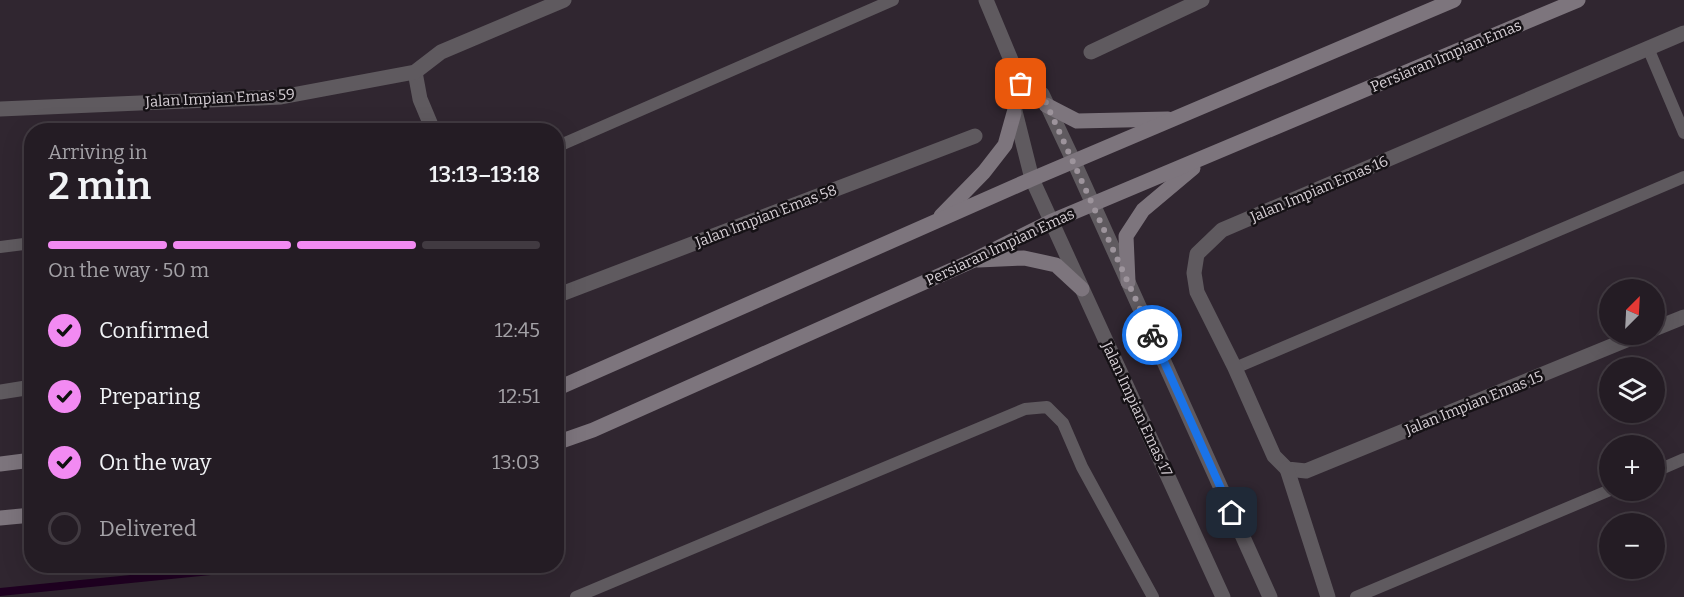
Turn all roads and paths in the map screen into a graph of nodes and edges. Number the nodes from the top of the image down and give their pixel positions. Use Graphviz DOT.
graph roads {
  1 [pos="564,0"];
  2 [pos="893,0"];
  3 [pos="986,0"];
  4 [pos="1202,0"];
  5 [pos="1455,0"];
  6 [pos="1578,0"];
  7 [pos="1684,33"];
  8 [pos="1648,48"];
  9 [pos="1091,52"];
  10 [pos="415,72"];
  11 [pos="1021,84"];
  12 [pos="1046,105"];
  13 [pos="0,109"];
  14 [pos="1014,113"];
  15 [pos="1179,118"];
  16 [pos="430,123"];
  17 [pos="1684,133"];
  18 [pos="975,136"];
  19 [pos="564,144"];
  20 [pos="1204,158"];
  21 [pos="1074,162"];
  22 [pos="1684,177"];
  23 [pos="1032,179"];
  24 [pos="1092,204"];
  25 [pos="936,221"];
  26 [pos="1050,222"];
  27 [pos="24,244"];
  28 [pos="0,247"];
  29 [pos="972,261"];
  30 [pos="1128,282"];
  31 [pos="1082,289"];
  32 [pos="564,293"];
  33 [pos="1684,317"];
  34 [pos="1665,325"];
  35 [pos="1614,345"];
  36 [pos="1235,368"];
  37 [pos="564,384"];
  38 [pos="24,388"];
  39 [pos="0,392"];
  40 [pos="564,440"];
  41 [pos="1684,459"];
  42 [pos="24,461"];
  43 [pos="0,464"];
  44 [pos="1665,467"];
  45 [pos="1287,469"];
  46 [pos="1599,495"];
  47 [pos="24,516"];
  48 [pos="0,518"];
  49 [pos="576,597"];
  50 [pos="1153,597"];
  51 [pos="1223,597"];
  52 [pos="1270,597"];
  53 [pos="1328,597"];
  54 [pos="1356,597"];
  1 -- 10 [label="street, Jalan Impian Emas 59"];
  2 -- 19 [label="lane"];
  3 -- 11 [label="street"];
  4 -- 9 [label="street"];
  5 -- 15 [label="main road"];
  6 -- 20 [label="main road, Persiaran Impian Emas"];
  7 -- 8 [label="street, Jalan Impian Emas 16"];
  8 -- 17 [label="lane"];
  8 -- 36 [label="street, Jalan Impian Emas 16"];
  10 -- 13 [label="street, Jalan Impian Emas 59"];
  10 -- 16 [label="street"];
  11 -- 12 [label="street"];
  11 -- 14 [label="street"];
  12 -- 15 [label="main road"];
  12 -- 21 [label="street"];
  14 -- 23 [label="street, Jalan Impian Emas 17"];
  14 -- 25 [label="main road"];
  15 -- 21 [label="main road"];
  18 -- 32 [label="street, Jalan Impian Emas 58"];
  20 -- 24 [label="main road, Persiaran Impian Emas"];
  20 -- 30 [label="main road"];
  21 -- 23 [label="main road"];
  21 -- 24 [label="street"];
  22 -- 36 [label="lane"];
  23 -- 25 [label="main road"];
  23 -- 26 [label="street, Jalan Impian Emas 17"];
  24 -- 26 [label="main road, Persiaran Impian Emas"];
  24 -- 30 [label="street"];
  25 -- 37 [label="main road"];
  26 -- 29 [label="main road, Persiaran Impian Emas"];
  26 -- 31 [label="street, Jalan Impian Emas 17"];
  27 -- 28 [label="lane"];
  29 -- 31 [label="main road"];
  29 -- 40 [label="main road, Persiaran Impian Emas"];
  30 -- 52 [label="street"];
  31 -- 51 [label="street, Jalan Impian Emas 17"];
  33 -- 34 [label="street"];
  35 -- 45 [label="street, Jalan Impian Emas 15"];
  36 -- 45 [label="street, Jalan Impian Emas 16"];
  38 -- 39 [label="street"];
  41 -- 44 [label="lane"];
  42 -- 43 [label="main road"];
  45 -- 53 [label="street, Jalan Impian Emas 16"];
  46 -- 54 [label="lane"];
  47 -- 48 [label="main road"];
  49 -- 50 [label="lane"];
}
